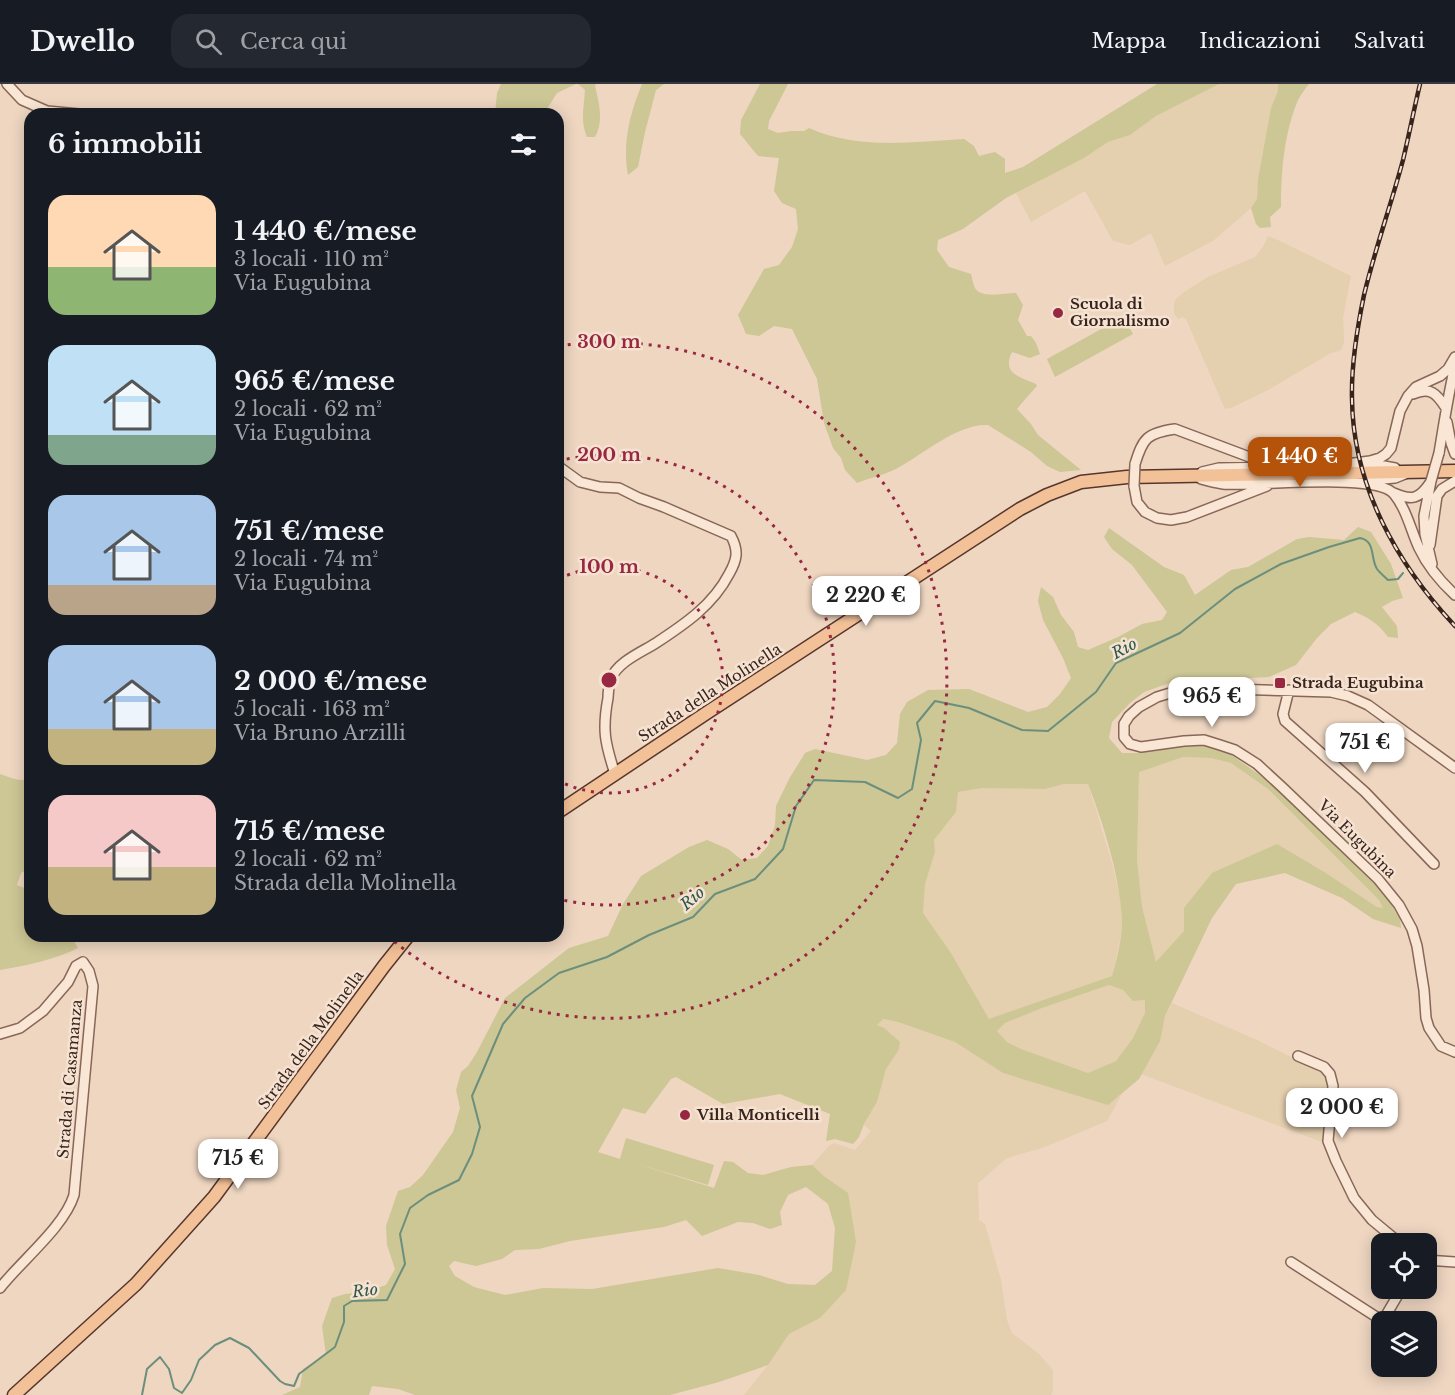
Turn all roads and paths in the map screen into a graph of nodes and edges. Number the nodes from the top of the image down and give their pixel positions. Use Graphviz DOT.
graph roads {
  1 [pos="6,84"];
  2 [pos="40,108"];
  3 [pos="1455,357"];
  4 [pos="1455,366"];
  5 [pos="1408,396"];
  6 [pos="1446,412"];
  7 [pos="1455,454"];
  8 [pos="1273,466"];
  9 [pos="1331,466"];
  10 [pos="564,470"];
  11 [pos="1413,471"];
  12 [pos="1455,471"];
  13 [pos="1187,476"];
  14 [pos="1431,481"];
  15 [pos="1455,481"];
  16 [pos="1331,482"];
  17 [pos="1276,483"];
  18 [pos="1393,493"];
  19 [pos="1429,551"];
  20 [pos="1434,573"];
  21 [pos="1455,595"];
  22 [pos="1289,690"];
  23 [pos="1455,768"];
  24 [pos="615,774"];
  25 [pos="564,808"];
  26 [pos="1434,864"];
  27 [pos="403,942"];
  28 [pos="0,1034"];
  29 [pos="1455,1052"];
  30 [pos="1298,1056"];
  31 [pos="1388,1233"];
  32 [pos="1437,1261"];
  33 [pos="1290,1262"];
  34 [pos="1455,1262"];
  35 [pos="0,1288"];
  36 [pos="1396,1299"];
  37 [pos="14,1395"];
  1 -- 2 [label="street"];
  3 -- 5 [label="street"];
  4 -- 6 [label="street"];
  5 -- 6 [label="street"];
  5 -- 9 [label="street"];
  6 -- 7 [label="street"];
  6 -- 14 [label="street, bridge"];
  8 -- 9 [label="street, Strada della Molinella"];
  8 -- 13 [label="street, Strada della Molinella"];
  8 -- 17 [label="street, bridge"];
  9 -- 11 [label="street, Strada della Molinella"];
  10 -- 24 [label="street"];
  11 -- 12 [label="main road, Strada della Molinella"];
  11 -- 13 [label="main road, Strada della Molinella"];
  11 -- 16 [label="street, Strada della Molinella"];
  13 -- 17 [label="street, Strada della Molinella"];
  13 -- 24 [label="main road, Strada della Molinella"];
  14 -- 18 [label="street"];
  14 -- 19 [label="street"];
  15 -- 19 [label="street"];
  16 -- 17 [label="street"];
  16 -- 18 [label="street"];
  18 -- 20 [label="street"];
  19 -- 20 [label="street"];
  20 -- 21 [label="street"];
  22 -- 23 [label="street, Via Eugubina"];
  22 -- 26 [label="street"];
  22 -- 29 [label="street, Via Eugubina"];
  24 -- 25 [label="main road, Strada della Molinella"];
  27 -- 37 [label="main road, Strada della Molinella"];
  28 -- 35 [label="street, Strada di Casamanza"];
  30 -- 31 [label="street"];
  32 -- 34 [label="street"];
  33 -- 36 [label="street"];
}
